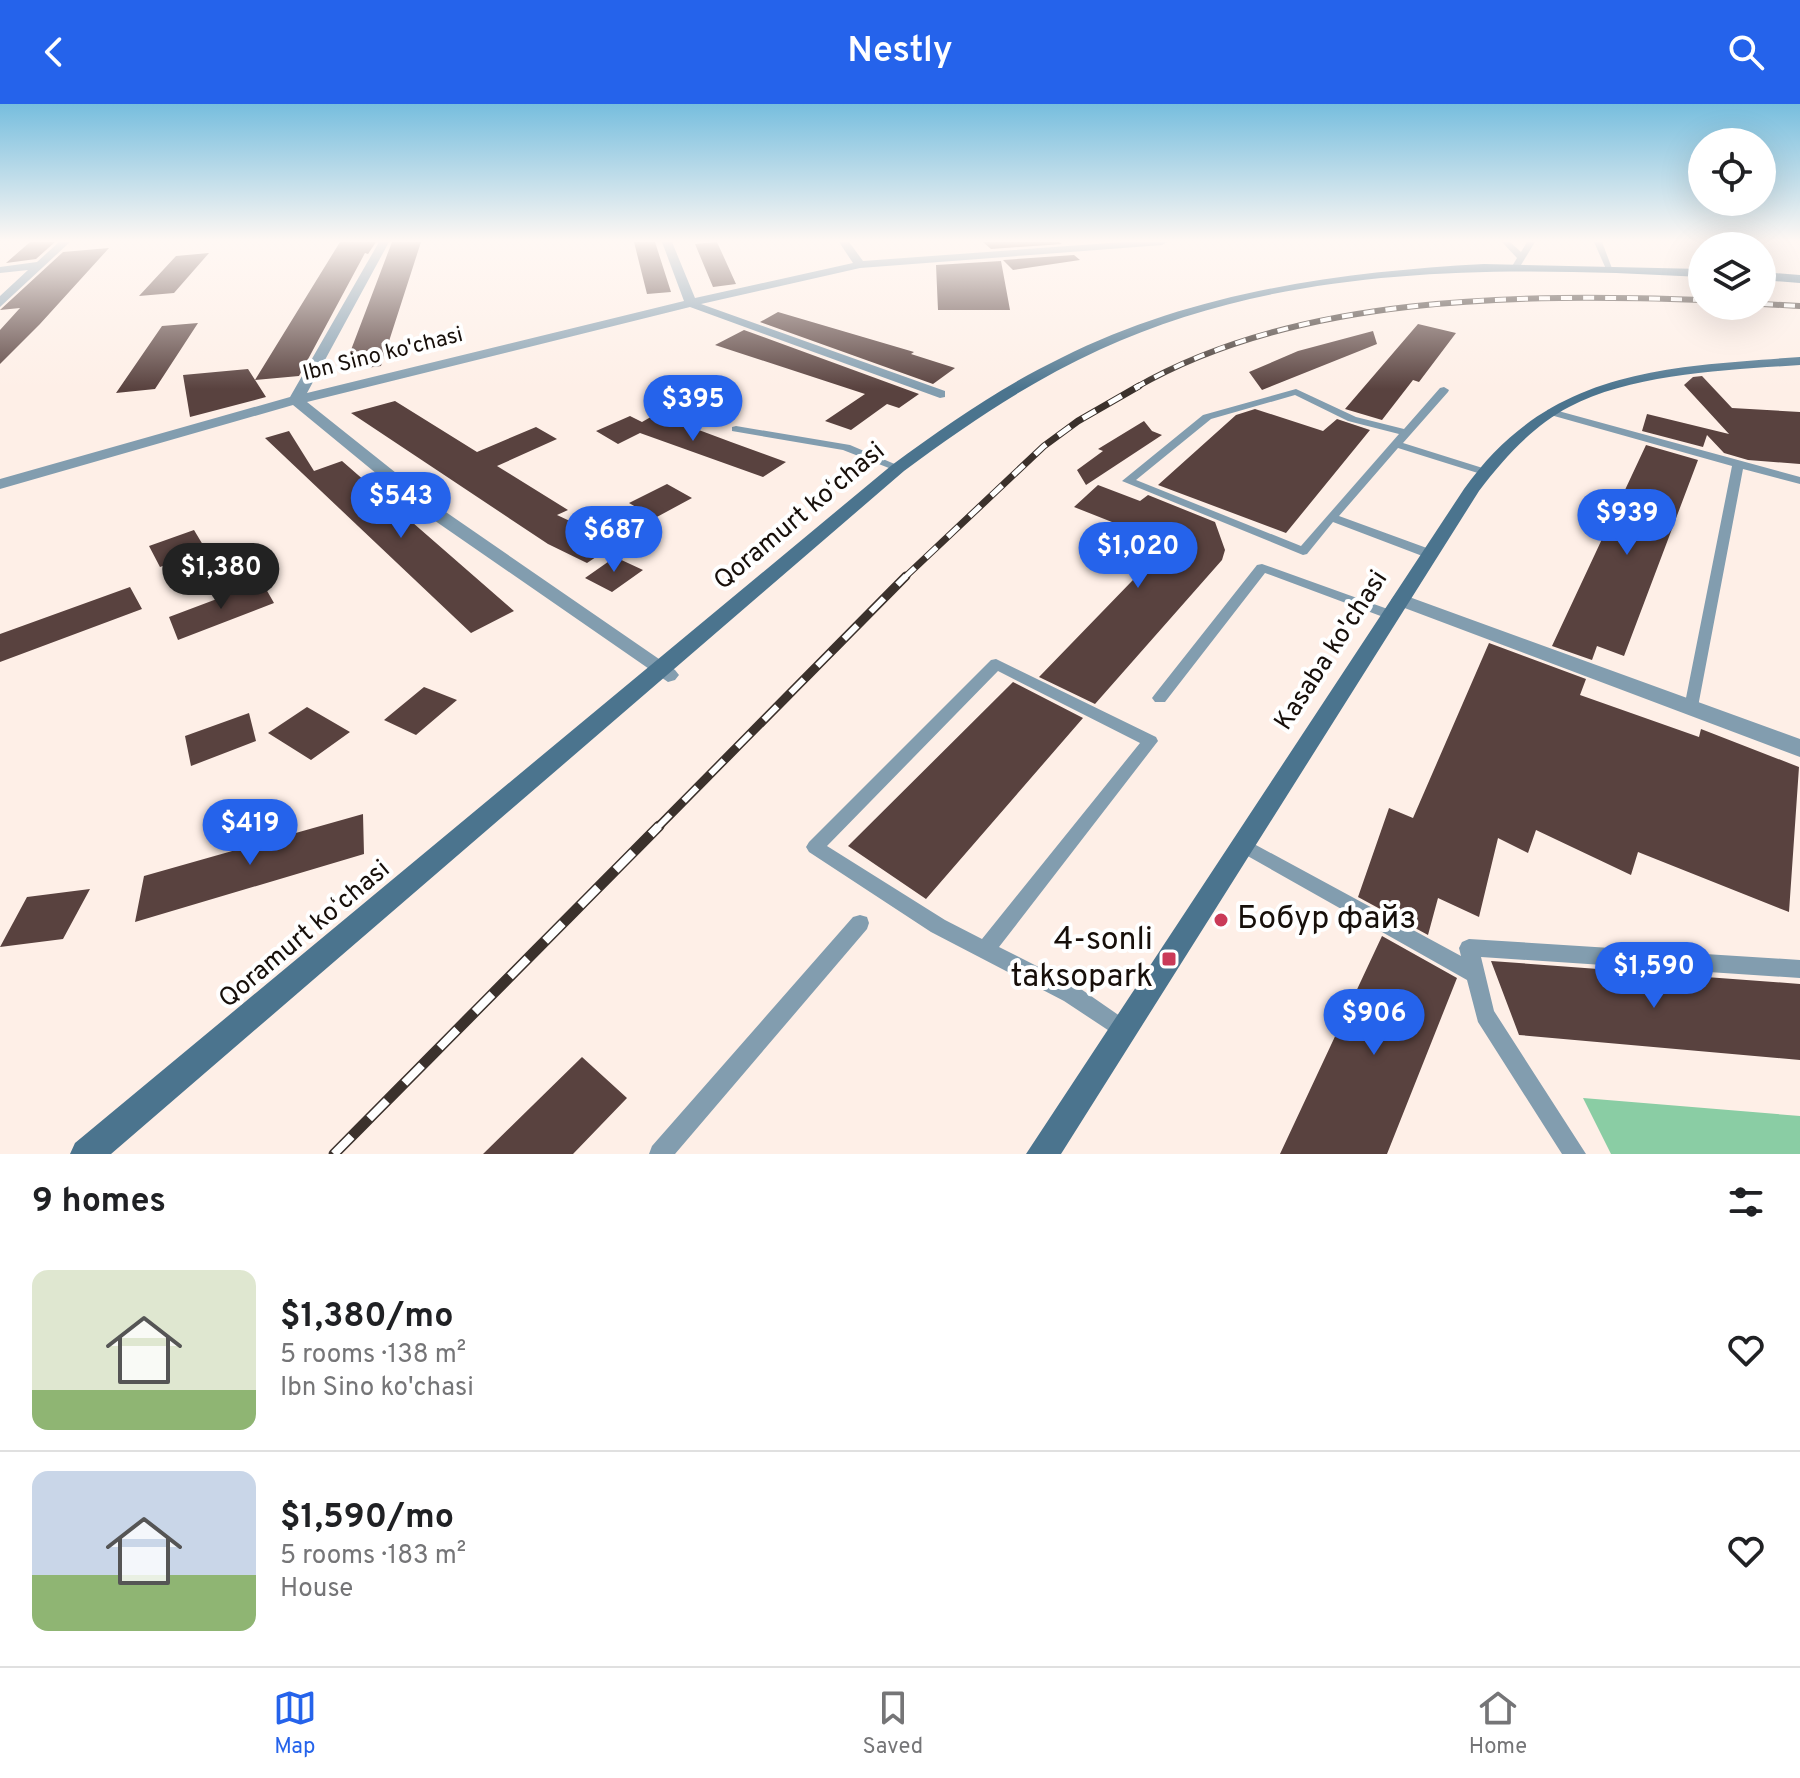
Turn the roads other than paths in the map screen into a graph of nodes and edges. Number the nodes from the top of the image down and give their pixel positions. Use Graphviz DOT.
graph roads {
  1 [pos="357,291"];
  2 [pos="686,291"];
  3 [pos="737,291"];
  4 [pos="1269,291"];
  5 [pos="1296,291"];
  6 [pos="690,301"];
  7 [pos="1800,361"];
  8 [pos="1444,390"];
  9 [pos="940,394"];
  10 [pos="296,400"];
  11 [pos="1551,412"];
  12 [pos="736,429"];
  13 [pos="1406,433"];
  14 [pos="1396,444"];
  15 [pos="1738,463"];
  16 [pos="898,468"];
  17 [pos="1485,472"];
  18 [pos="1800,481"];
  19 [pos="0,484"];
  20 [pos="1331,517"];
  21 [pos="1430,554"];
  22 [pos="1396,607"];
  23 [pos="664,672"];
  24 [pos="1160,698"];
  25 [pos="1692,708"];
  26 [pos="1800,748"];
  27 [pos="1243,845"];
  28 [pos="860,923"];
  29 [pos="985,950"];
  30 [pos="1800,969"];
  31 [pos="1475,974"];
  32 [pos="1123,1030"];
  33 [pos="86,1154"];
  34 [pos="102,1154"];
  35 [pos="660,1154"];
  36 [pos="1042,1154"];
  37 [pos="1575,1154"];
  1 -- 10 [label="street"];
  2 -- 6 [label="street"];
  3 -- 6 [label="street, Ibn Sino ko'chasi"];
  4 -- 16 [label="main road, Qoramurt koʻchasi"];
  5 -- 23 [label="main road, Qoramurt koʻchasi"];
  6 -- 9 [label="street"];
  6 -- 10 [label="street, Ibn Sino ko'chasi"];
  7 -- 11 [label="main road, Kasaba ko'chasi"];
  8 -- 13 [label="lane"];
  10 -- 19 [label="street, Ibn Sino ko'chasi"];
  10 -- 23 [label="street"];
  11 -- 15 [label="lane"];
  11 -- 17 [label="main road, Kasaba ko'chasi"];
  12 -- 16 [label="lane"];
  13 -- 14 [label="lane"];
  13 -- 20 [label="lane"];
  14 -- 17 [label="lane"];
  14 -- 20 [label="lane"];
  15 -- 18 [label="lane"];
  15 -- 25 [label="lane"];
  16 -- 23 [label="main road, Qoramurt koʻchasi"];
  17 -- 21 [label="main road, Kasaba ko'chasi"];
  20 -- 21 [label="lane"];
  21 -- 22 [label="main road, Kasaba ko'chasi"];
  22 -- 24 [label="lane"];
  22 -- 25 [label="street"];
  22 -- 27 [label="main road, Kasaba ko'chasi"];
  23 -- 33 [label="main road, Qoramurt koʻchasi"];
  23 -- 34 [label="main road, Qoramurt koʻchasi"];
  25 -- 26 [label="street"];
  27 -- 31 [label="lane"];
  27 -- 32 [label="main road, Kasaba ko'chasi"];
  28 -- 35 [label="lane"];
  29 -- 29 [label="lane"];
  29 -- 32 [label="lane"];
  30 -- 31 [label="lane"];
  31 -- 37 [label="lane"];
  32 -- 36 [label="main road, Kasaba ko'chasi"];
}
